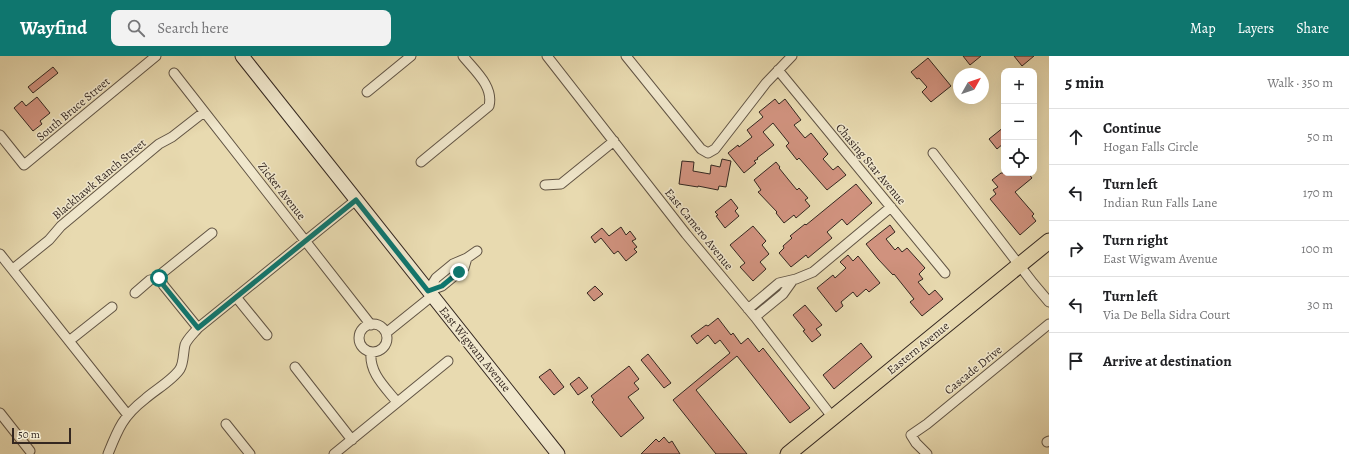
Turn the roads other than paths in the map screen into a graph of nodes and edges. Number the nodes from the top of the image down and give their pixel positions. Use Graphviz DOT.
graph roads {
  1 [pos="156,56"];
  2 [pos="242,56"];
  3 [pos="411,56"];
  4 [pos="463,56"];
  5 [pos="547,56"];
  6 [pos="626,56"];
  7 [pos="792,56"];
  8 [pos="778,70"];
  9 [pos="174,73"];
  10 [pos="367,92"];
  11 [pos="204,112"];
  12 [pos="0,135"];
  13 [pos="614,141"];
  14 [pos="933,153"];
  15 [pos="421,162"];
  16 [pos="545,185"];
  17 [pos="356,200"];
  18 [pos="891,207"];
  19 [pos="212,233"];
  20 [pos="305,240"];
  21 [pos="1049,241"];
  22 [pos="477,251"];
  23 [pos="0,254"];
  24 [pos="1020,265"];
  25 [pos="13,269"];
  26 [pos="945,273"];
  27 [pos="159,278"];
  28 [pos="793,280"];
  29 [pos="135,293"];
  30 [pos="430,294"];
  31 [pos="236,297"];
  32 [pos="1049,302"];
  33 [pos="112,307"];
  34 [pos="748,309"];
  35 [pos="755,318"];
  36 [pos="1049,324"];
  37 [pos="371,325"];
  38 [pos="198,328"];
  39 [pos="386,333"];
  40 [pos="267,335"];
  41 [pos="69,341"];
  42 [pos="371,352"];
  43 [pos="448,361"];
  44 [pos="295,367"];
  45 [pos="397,402"];
  46 [pos="0,413"];
  47 [pos="128,414"];
  48 [pos="833,418"];
  49 [pos="226,424"];
  50 [pos="352,440"];
  51 [pos="30,451"];
  52 [pos="108,454"];
  53 [pos="250,454"];
  54 [pos="334,454"];
  55 [pos="558,454"];
  56 [pos="788,454"];
  57 [pos="927,454"];
  1 -- 12 [label="street, South Bruce Street"];
  2 -- 17 [label="main road, East Wigwam Avenue"];
  3 -- 10 [label="street"];
  4 -- 15 [label="street"];
  5 -- 13 [label="street, East Camero Avenue"];
  6 -- 8 [label="street"];
  7 -- 8 [label="street"];
  8 -- 18 [label="street, Chasing Star Avenue"];
  9 -- 11 [label="street, Zicker Avenue"];
  11 -- 20 [label="street, Zicker Avenue"];
  11 -- 25 [label="street, Blackhawk Ranch Street"];
  13 -- 16 [label="street"];
  13 -- 34 [label="street, East Camero Avenue"];
  14 -- 24 [label="street"];
  17 -- 20 [label="street"];
  17 -- 30 [label="main road, East Wigwam Avenue"];
  18 -- 26 [label="street, Chasing Star Avenue"];
  18 -- 28 [label="street"];
  19 -- 27 [label="street"];
  20 -- 31 [label="street"];
  20 -- 37 [label="street, Zicker Avenue"];
  21 -- 24 [label="main road, Eastern Avenue"];
  22 -- 30 [label="street"];
  23 -- 25 [label="street"];
  24 -- 32 [label="street"];
  24 -- 48 [label="main road, Eastern Avenue"];
  25 -- 41 [label="street"];
  27 -- 29 [label="street"];
  27 -- 38 [label="street"];
  28 -- 34 [label="street"];
  28 -- 35 [label="street"];
  30 -- 39 [label="street"];
  30 -- 55 [label="main road, East Wigwam Avenue"];
  31 -- 38 [label="street"];
  31 -- 40 [label="street"];
  33 -- 41 [label="street"];
  34 -- 35 [label="street, East Camero Avenue"];
  35 -- 48 [label="street, East Camero Avenue"];
  36 -- 57 [label="street, Cascade Drive"];
  37 -- 39 [label="street"];
  37 -- 42 [label="street"];
  38 -- 47 [label="street"];
  39 -- 42 [label="street"];
  41 -- 47 [label="street"];
  42 -- 45 [label="street"];
  43 -- 45 [label="street"];
  44 -- 50 [label="street"];
  45 -- 50 [label="street"];
  46 -- 51 [label="street"];
  47 -- 52 [label="street"];
  48 -- 56 [label="main road, Eastern Avenue"];
  49 -- 53 [label="street"];
  50 -- 54 [label="street"];
}
